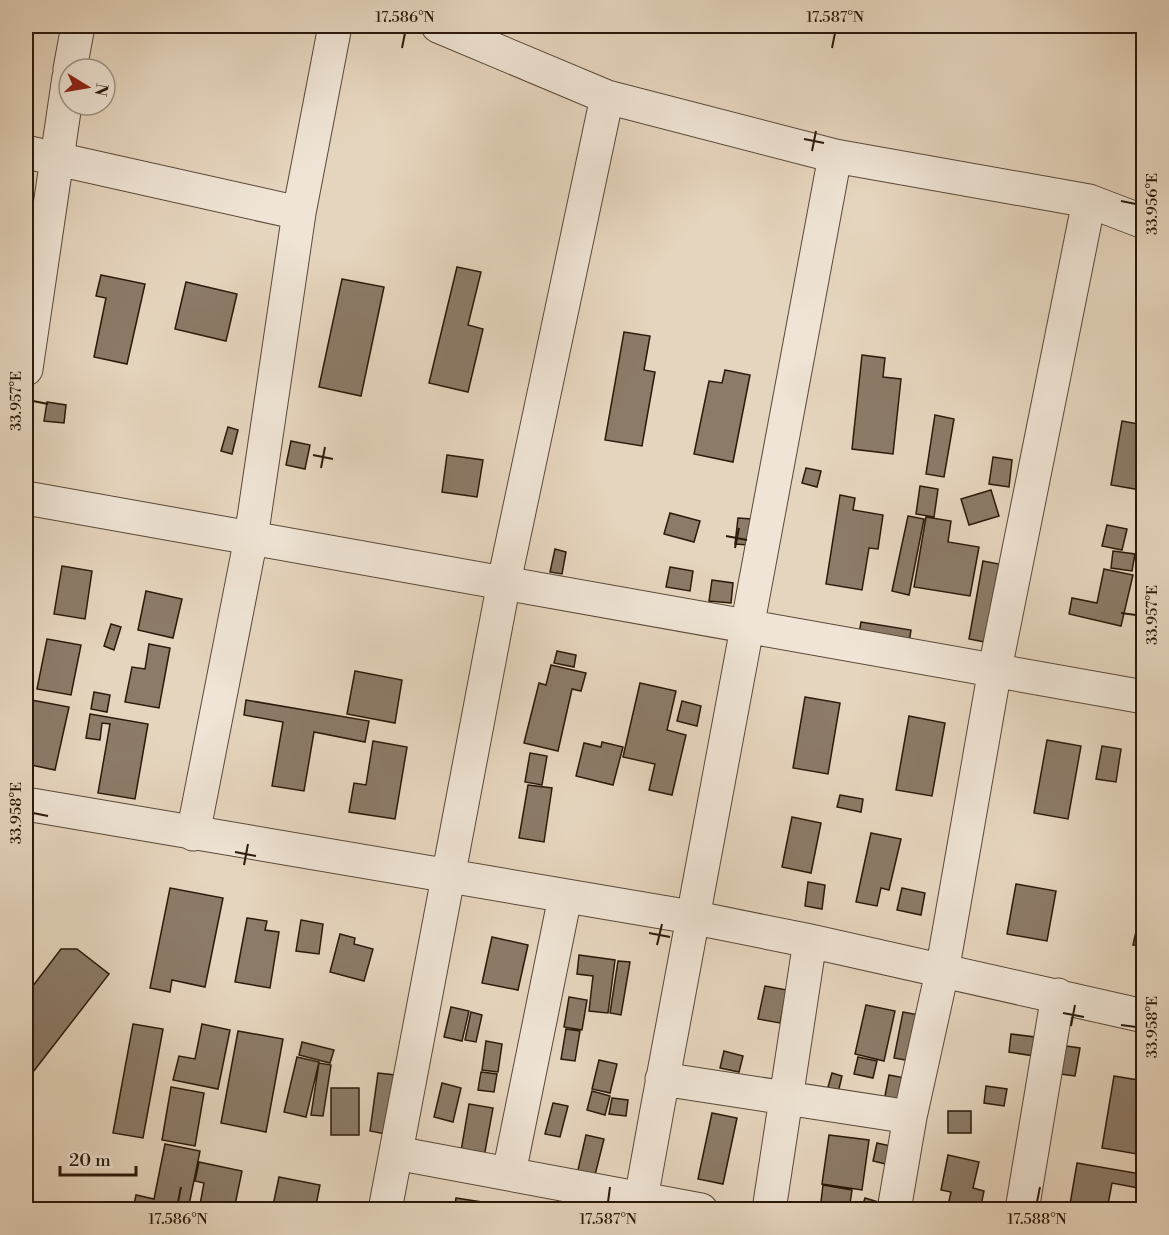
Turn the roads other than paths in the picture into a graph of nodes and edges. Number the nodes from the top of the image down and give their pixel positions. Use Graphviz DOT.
graph roads {
  1 [pos="78,26"];
  2 [pos="335,26"];
  3 [pos="438,26"];
  4 [pos="72,57"];
  5 [pos="607,97"];
  6 [pos="57,110"];
  7 [pos="40,156"];
  8 [pos="835,156"];
  9 [pos="1089,201"];
  10 [pos="299,213"];
  11 [pos="1143,222"];
  12 [pos="26,369"];
  13 [pos="26,498"];
  14 [pos="250,538"];
  15 [pos="504,582"];
  16 [pos="749,626"];
  17 [pos="995,669"];
  18 [pos="1143,697"];
  19 [pos="26,804"];
  20 [pos="193,834"];
  21 [pos="447,878"];
  22 [pos="565,897"];
  23 [pos="691,917"];
  24 [pos="810,940"];
  25 [pos="942,972"];
  26 [pos="1058,995"];
  27 [pos="1143,1016"];
  28 [pos="662,1079"];
  29 [pos="787,1096"];
  30 [pos="910,1117"];
  31 [pos="396,1153"];
  32 [pos="509,1173"];
  33 [pos="640,1203"];
  34 [pos="385,1209"];
  35 [pos="701,1209"];
  36 [pos="769,1209"];
  37 [pos="894,1209"];
  38 [pos="1022,1209"];
  1 -- 4 [label="street"];
  2 -- 10 [label="street"];
  3 -- 5 [label="street"];
  5 -- 8 [label="street"];
  5 -- 15 [label="street"];
  6 -- 7 [label="street"];
  7 -- 10 [label="street"];
  7 -- 12 [label="street"];
  8 -- 9 [label="street"];
  8 -- 16 [label="street"];
  9 -- 11 [label="street"];
  9 -- 17 [label="street"];
  10 -- 14 [label="street"];
  13 -- 14 [label="street"];
  14 -- 15 [label="street"];
  14 -- 20 [label="street"];
  15 -- 16 [label="street"];
  15 -- 21 [label="street"];
  16 -- 17 [label="street"];
  16 -- 23 [label="street"];
  17 -- 18 [label="street"];
  17 -- 25 [label="street"];
  19 -- 20 [label="street"];
  20 -- 21 [label="street"];
  21 -- 22 [label="street"];
  21 -- 31 [label="street"];
  22 -- 23 [label="street"];
  22 -- 32 [label="street"];
  23 -- 24 [label="street"];
  23 -- 28 [label="street"];
  24 -- 25 [label="street"];
  24 -- 29 [label="street"];
  25 -- 26 [label="street"];
  25 -- 30 [label="street"];
  26 -- 27 [label="street"];
  26 -- 38 [label="street"];
  28 -- 29 [label="street"];
  28 -- 33 [label="street"];
  29 -- 30 [label="street"];
  29 -- 36 [label="street"];
  30 -- 37 [label="street"];
  31 -- 32 [label="street"];
  31 -- 34 [label="street"];
  32 -- 33 [label="street"];
  33 -- 35 [label="street"];
}
